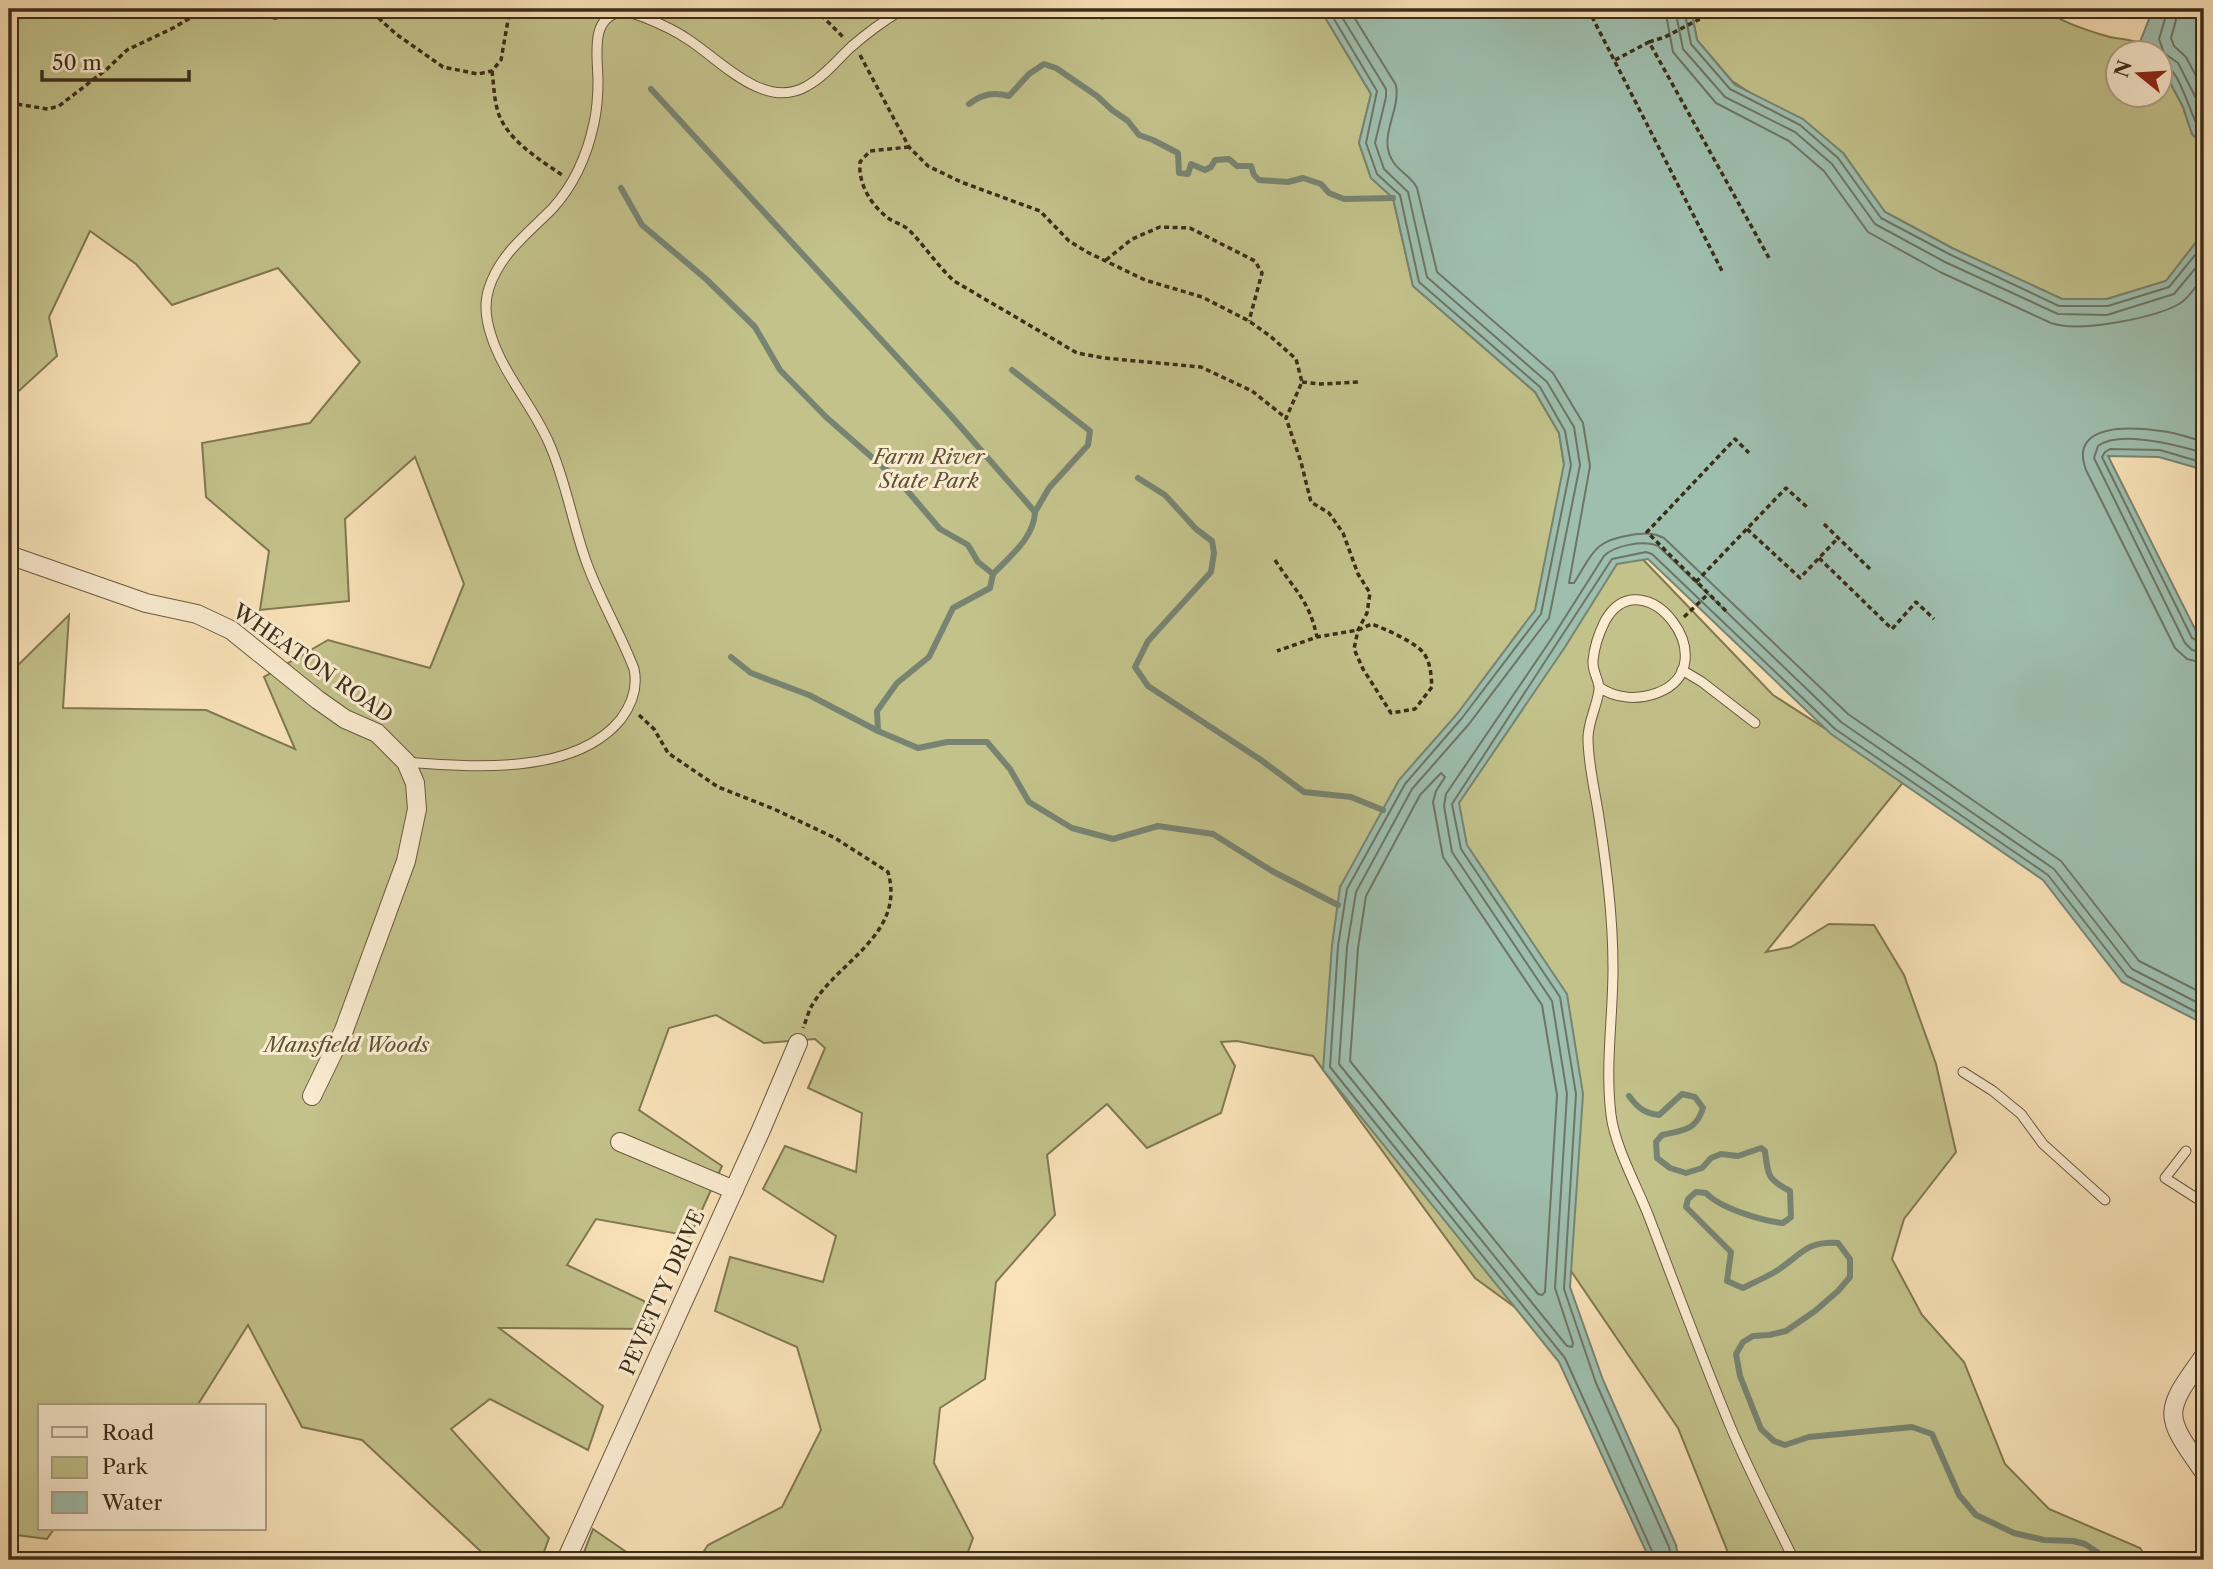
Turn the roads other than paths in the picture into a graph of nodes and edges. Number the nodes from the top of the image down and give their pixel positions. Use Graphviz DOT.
graph roads {
  1 [pos="903,9"];
  2 [pos="1079,9"];
  3 [pos="1116,9"];
  4 [pos="613,12"];
  5 [pos="9,555"];
  6 [pos="1682,670"];
  7 [pos="1600,687"];
  8 [pos="1755,723"];
  9 [pos="406,762"];
  10 [pos="798,1043"];
  11 [pos="1963,1072"];
  12 [pos="312,1096"];
  13 [pos="620,1142"];
  14 [pos="2186,1152"];
  15 [pos="734,1189"];
  16 [pos="2105,1200"];
  17 [pos="2204,1203"];
  18 [pos="2204,1356"];
  19 [pos="2204,1472"];
  20 [pos="566,1560"];
  21 [pos="1794,1560"];
  1 -- 4 [label="lane"];
  2 -- 3 [label="lane"];
  4 -- 9 [label="lane"];
  5 -- 9 [label="street, WHEATON ROAD"];
  6 -- 7 [label="lane"];
  6 -- 7 [label="lane"];
  6 -- 8 [label="lane"];
  7 -- 21 [label="lane"];
  9 -- 12 [label="street, WHEATON ROAD"];
  10 -- 15 [label="street, PEVETTY DRIVE"];
  11 -- 16 [label="lane"];
  13 -- 15 [label="street"];
  14 -- 17 [label="lane"];
  15 -- 20 [label="street, PEVETTY DRIVE"];
  18 -- 19 [label="street"];
}
